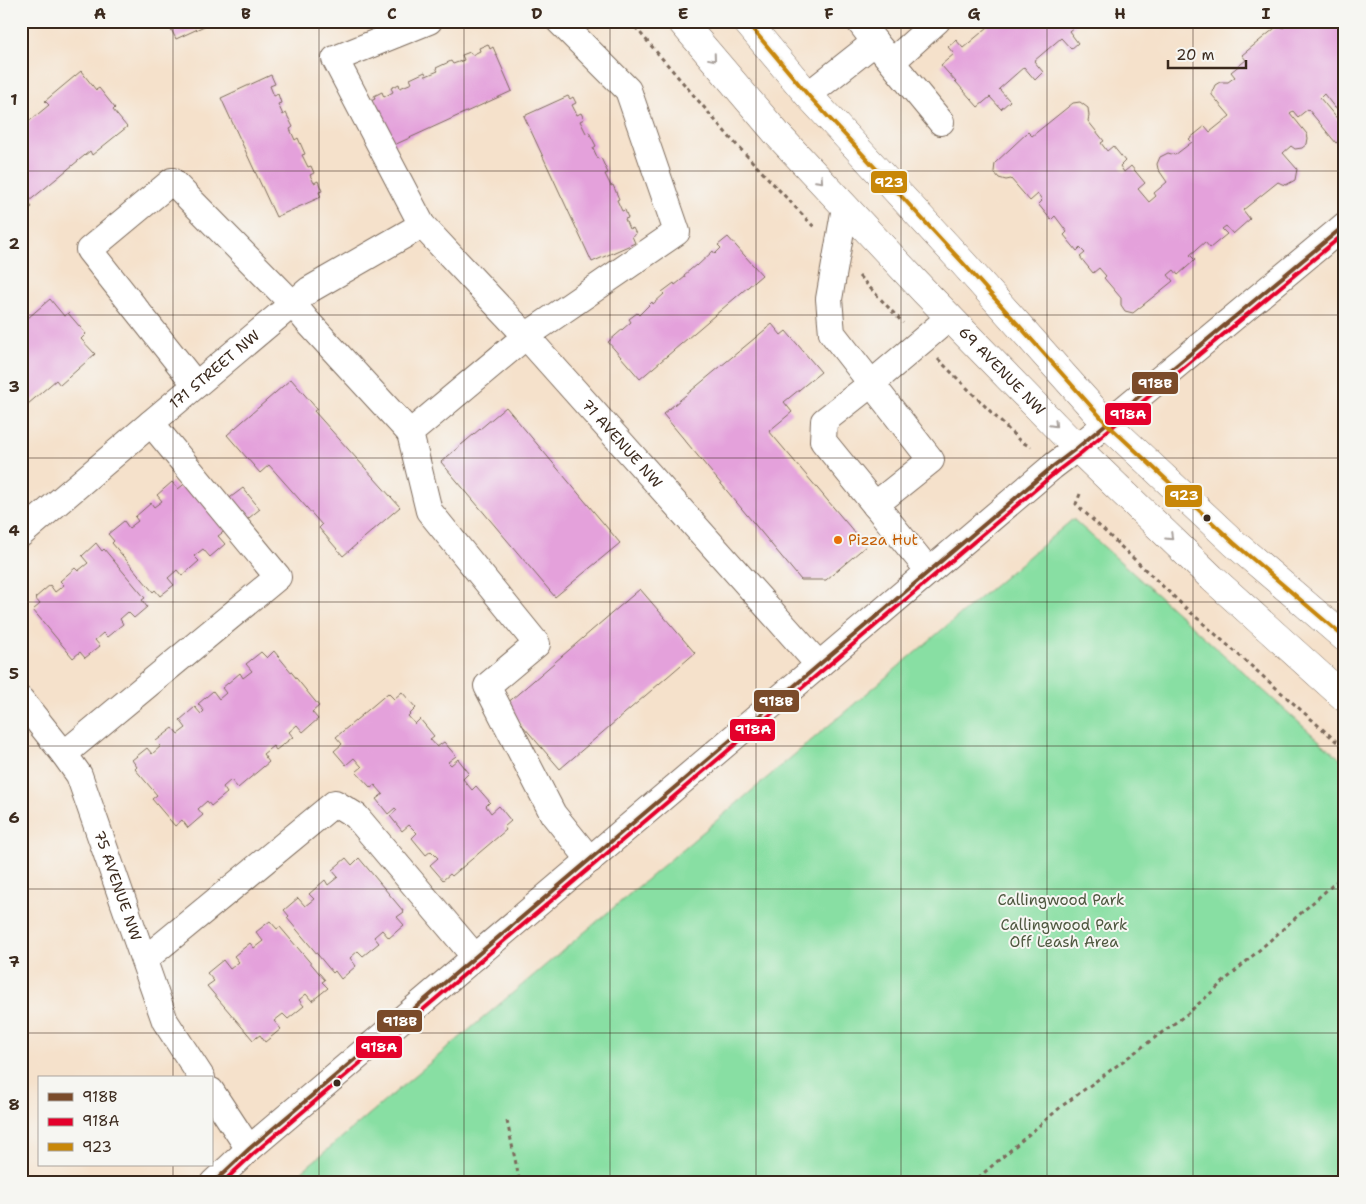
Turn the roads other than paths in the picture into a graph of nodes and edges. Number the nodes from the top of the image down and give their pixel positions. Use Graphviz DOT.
graph roads {
  1 [pos="429,21"];
  2 [pos="559,21"];
  3 [pos="681,21"];
  4 [pos="746,21"];
  5 [pos="859,21"];
  6 [pos="937,21"];
  7 [pos="875,42"];
  8 [pos="893,61"];
  9 [pos="808,95"];
  10 [pos="941,122"];
  11 [pos="846,207"];
  12 [pos="422,225"];
  13 [pos="1345,225"];
  14 [pos="293,304"];
  15 [pos="950,317"];
  16 [pos="526,336"];
  17 [pos="196,384"];
  18 [pos="871,384"];
  19 [pos="151,422"];
  20 [pos="1106,423"];
  21 [pos="410,433"];
  22 [pos="1077,448"];
  23 [pos="875,505"];
  24 [pos="21,534"];
  25 [pos="929,571"];
  26 [pos="1345,638"];
  27 [pos="820,665"];
  28 [pos="1345,698"];
  29 [pos="21,700"];
  30 [pos="64,754"];
  31 [pos="590,860"];
  32 [pos="475,957"];
  33 [pos="144,960"];
  34 [pos="201,1076"];
  35 [pos="212,1094"];
  36 [pos="249,1149"];
  37 [pos="212,1183"];
  1 -- 12 [label="street, 71 AVENUE NW"];
  2 -- 16 [label="street"];
  3 -- 11 [label="main road, 69 AVENUE NW, one-way"];
  4 -- 9 [label="main road"];
  5 -- 7 [label="street"];
  6 -- 8 [label="street"];
  7 -- 8 [label="street"];
  7 -- 9 [label="street"];
  8 -- 10 [label="street"];
  9 -- 20 [label="main road"];
  11 -- 15 [label="main road, 69 AVENUE NW"];
  11 -- 18 [label="street"];
  12 -- 14 [label="street, 171 STREET NW"];
  12 -- 16 [label="street, 71 AVENUE NW"];
  13 -- 20 [label="street"];
  14 -- 17 [label="street, 171 STREET NW"];
  14 -- 17 [label="street"];
  14 -- 21 [label="street"];
  15 -- 18 [label="street"];
  15 -- 22 [label="main road, 69 AVENUE NW, one-way"];
  16 -- 21 [label="street"];
  16 -- 27 [label="street, 71 AVENUE NW"];
  17 -- 19 [label="street, 171 STREET NW"];
  18 -- 23 [label="street"];
  18 -- 23 [label="street"];
  19 -- 24 [label="street, 171 STREET NW"];
  19 -- 30 [label="street"];
  20 -- 22 [label="street"];
  20 -- 26 [label="main road"];
  21 -- 31 [label="street"];
  22 -- 25 [label="street"];
  22 -- 28 [label="main road, 69 AVENUE NW, one-way"];
  23 -- 25 [label="street"];
  25 -- 27 [label="street"];
  27 -- 31 [label="street"];
  29 -- 30 [label="street, 75 AVENUE NW"];
  30 -- 33 [label="street, 75 AVENUE NW"];
  31 -- 32 [label="street"];
  32 -- 33 [label="street"];
  32 -- 36 [label="street"];
  33 -- 34 [label="street, 75 AVENUE NW"];
  35 -- 36 [label="street"];
  36 -- 37 [label="street"];
}
